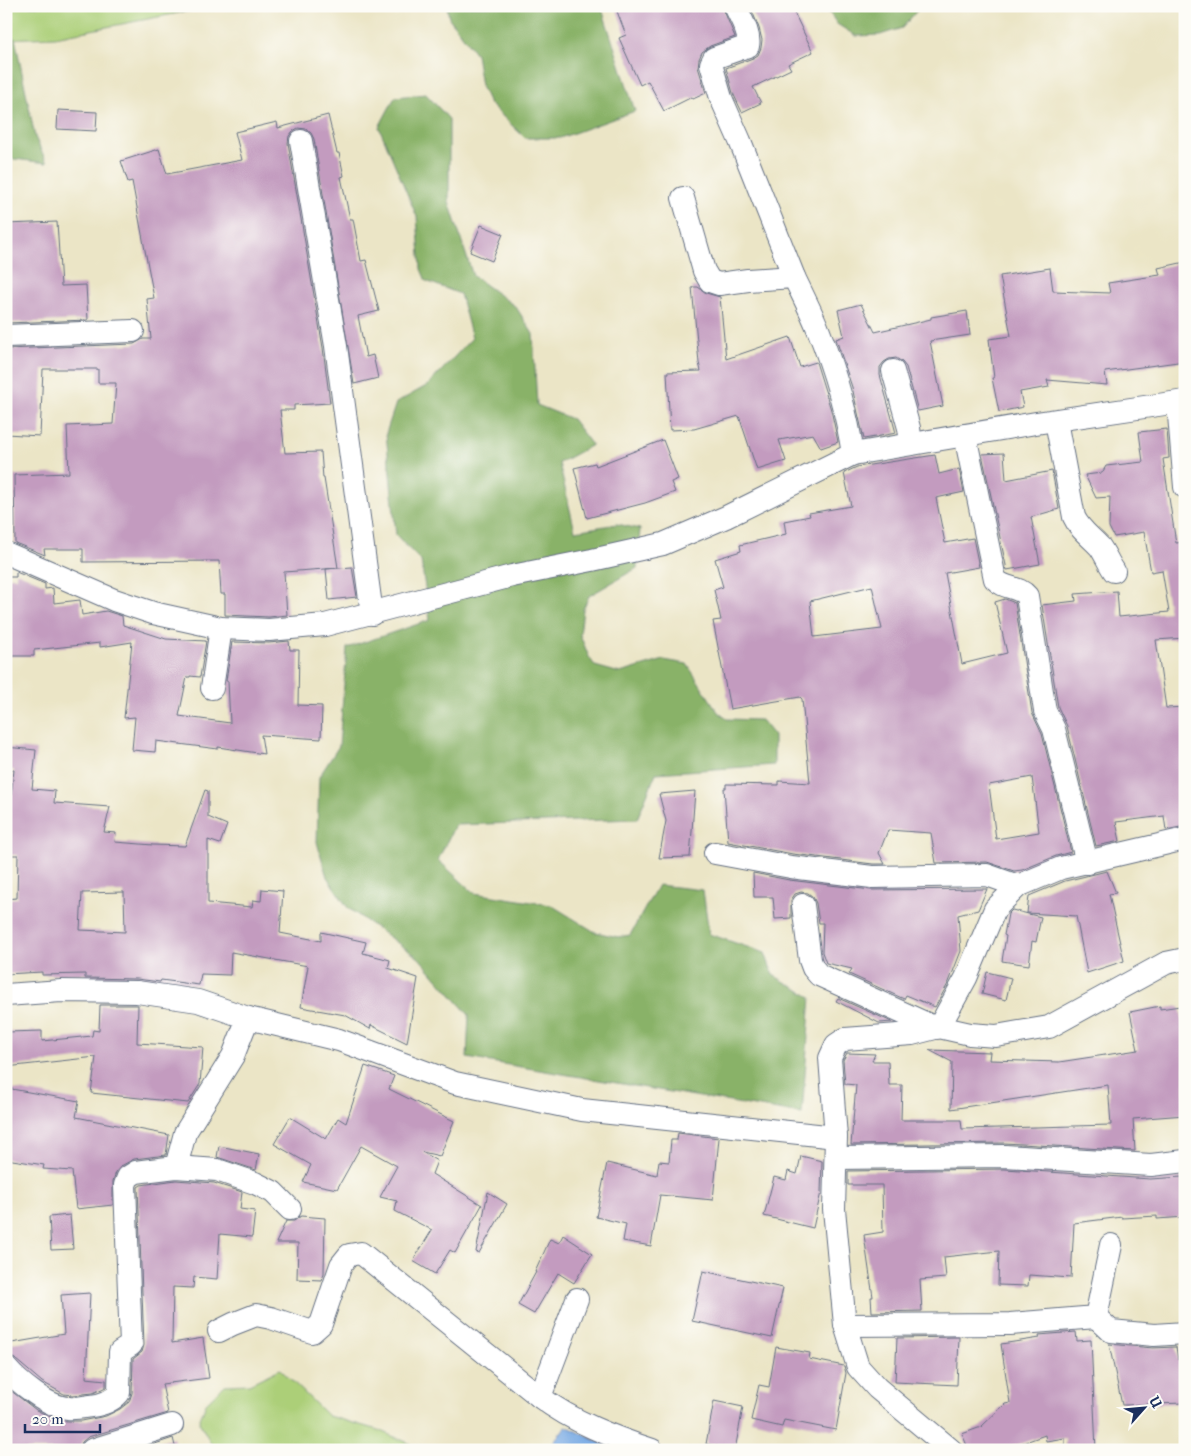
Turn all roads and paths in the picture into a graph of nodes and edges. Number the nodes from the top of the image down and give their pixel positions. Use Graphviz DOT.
graph roads {
  1 [pos="735,6"];
  2 [pos="301,142"];
  3 [pos="683,198"];
  4 [pos="794,277"];
  5 [pos="133,331"];
  6 [pos="6,336"];
  7 [pos="893,371"];
  8 [pos="1182,402"];
  9 [pos="1056,421"];
  10 [pos="965,435"];
  11 [pos="911,444"];
  12 [pos="854,454"];
  13 [pos="1185,487"];
  14 [pos="6,553"];
  15 [pos="1114,571"];
  16 [pos="372,614"];
  17 [pos="221,628"];
  18 [pos="212,688"];
  19 [pos="1185,839"];
  20 [pos="715,853"];
  21 [pos="1087,863"];
  22 [pos="1018,886"];
  23 [pos="803,906"];
  24 [pos="1185,959"];
  25 [pos="6,995"];
  26 [pos="248,1018"];
  27 [pos="940,1024"];
  28 [pos="836,1148"];
  29 [pos="1185,1161"];
  30 [pos="176,1166"];
  31 [pos="290,1209"];
  32 [pos="1111,1244"];
  33 [pos="577,1299"];
  34 [pos="1096,1317"];
  35 [pos="845,1325"];
  36 [pos="220,1331"];
  37 [pos="1185,1333"];
  38 [pos="6,1368"];
  39 [pos="540,1397"];
  40 [pos="172,1425"];
  41 [pos="92,1450"];
  42 [pos="652,1450"];
  43 [pos="951,1450"];
  1 -- 4 [label="street"];
  2 -- 16 [label="street"];
  3 -- 4 [label="street"];
  4 -- 12 [label="street"];
  5 -- 6 [label="street"];
  7 -- 11 [label="street"];
  8 -- 9 [label="street"];
  8 -- 13 [label="street"];
  9 -- 10 [label="street"];
  9 -- 15 [label="street"];
  10 -- 11 [label="street"];
  10 -- 21 [label="street"];
  11 -- 12 [label="street"];
  12 -- 16 [label="street"];
  14 -- 17 [label="street"];
  16 -- 17 [label="street"];
  17 -- 18 [label="street"];
  19 -- 21 [label="street"];
  20 -- 22 [label="street"];
  21 -- 22 [label="street"];
  22 -- 27 [label="street"];
  23 -- 27 [label="street"];
  24 -- 27 [label="street"];
  25 -- 26 [label="street"];
  26 -- 28 [label="street"];
  26 -- 30 [label="street"];
  27 -- 28 [label="street"];
  28 -- 29 [label="street"];
  28 -- 35 [label="street"];
  30 -- 31 [label="street"];
  30 -- 38 [label="street"];
  32 -- 34 [label="street"];
  33 -- 39 [label="street"];
  34 -- 35 [label="street"];
  34 -- 37 [label="street"];
  35 -- 43 [label="street"];
  36 -- 39 [label="street"];
  39 -- 42 [label="street"];
  40 -- 41 [label="street"];
}
